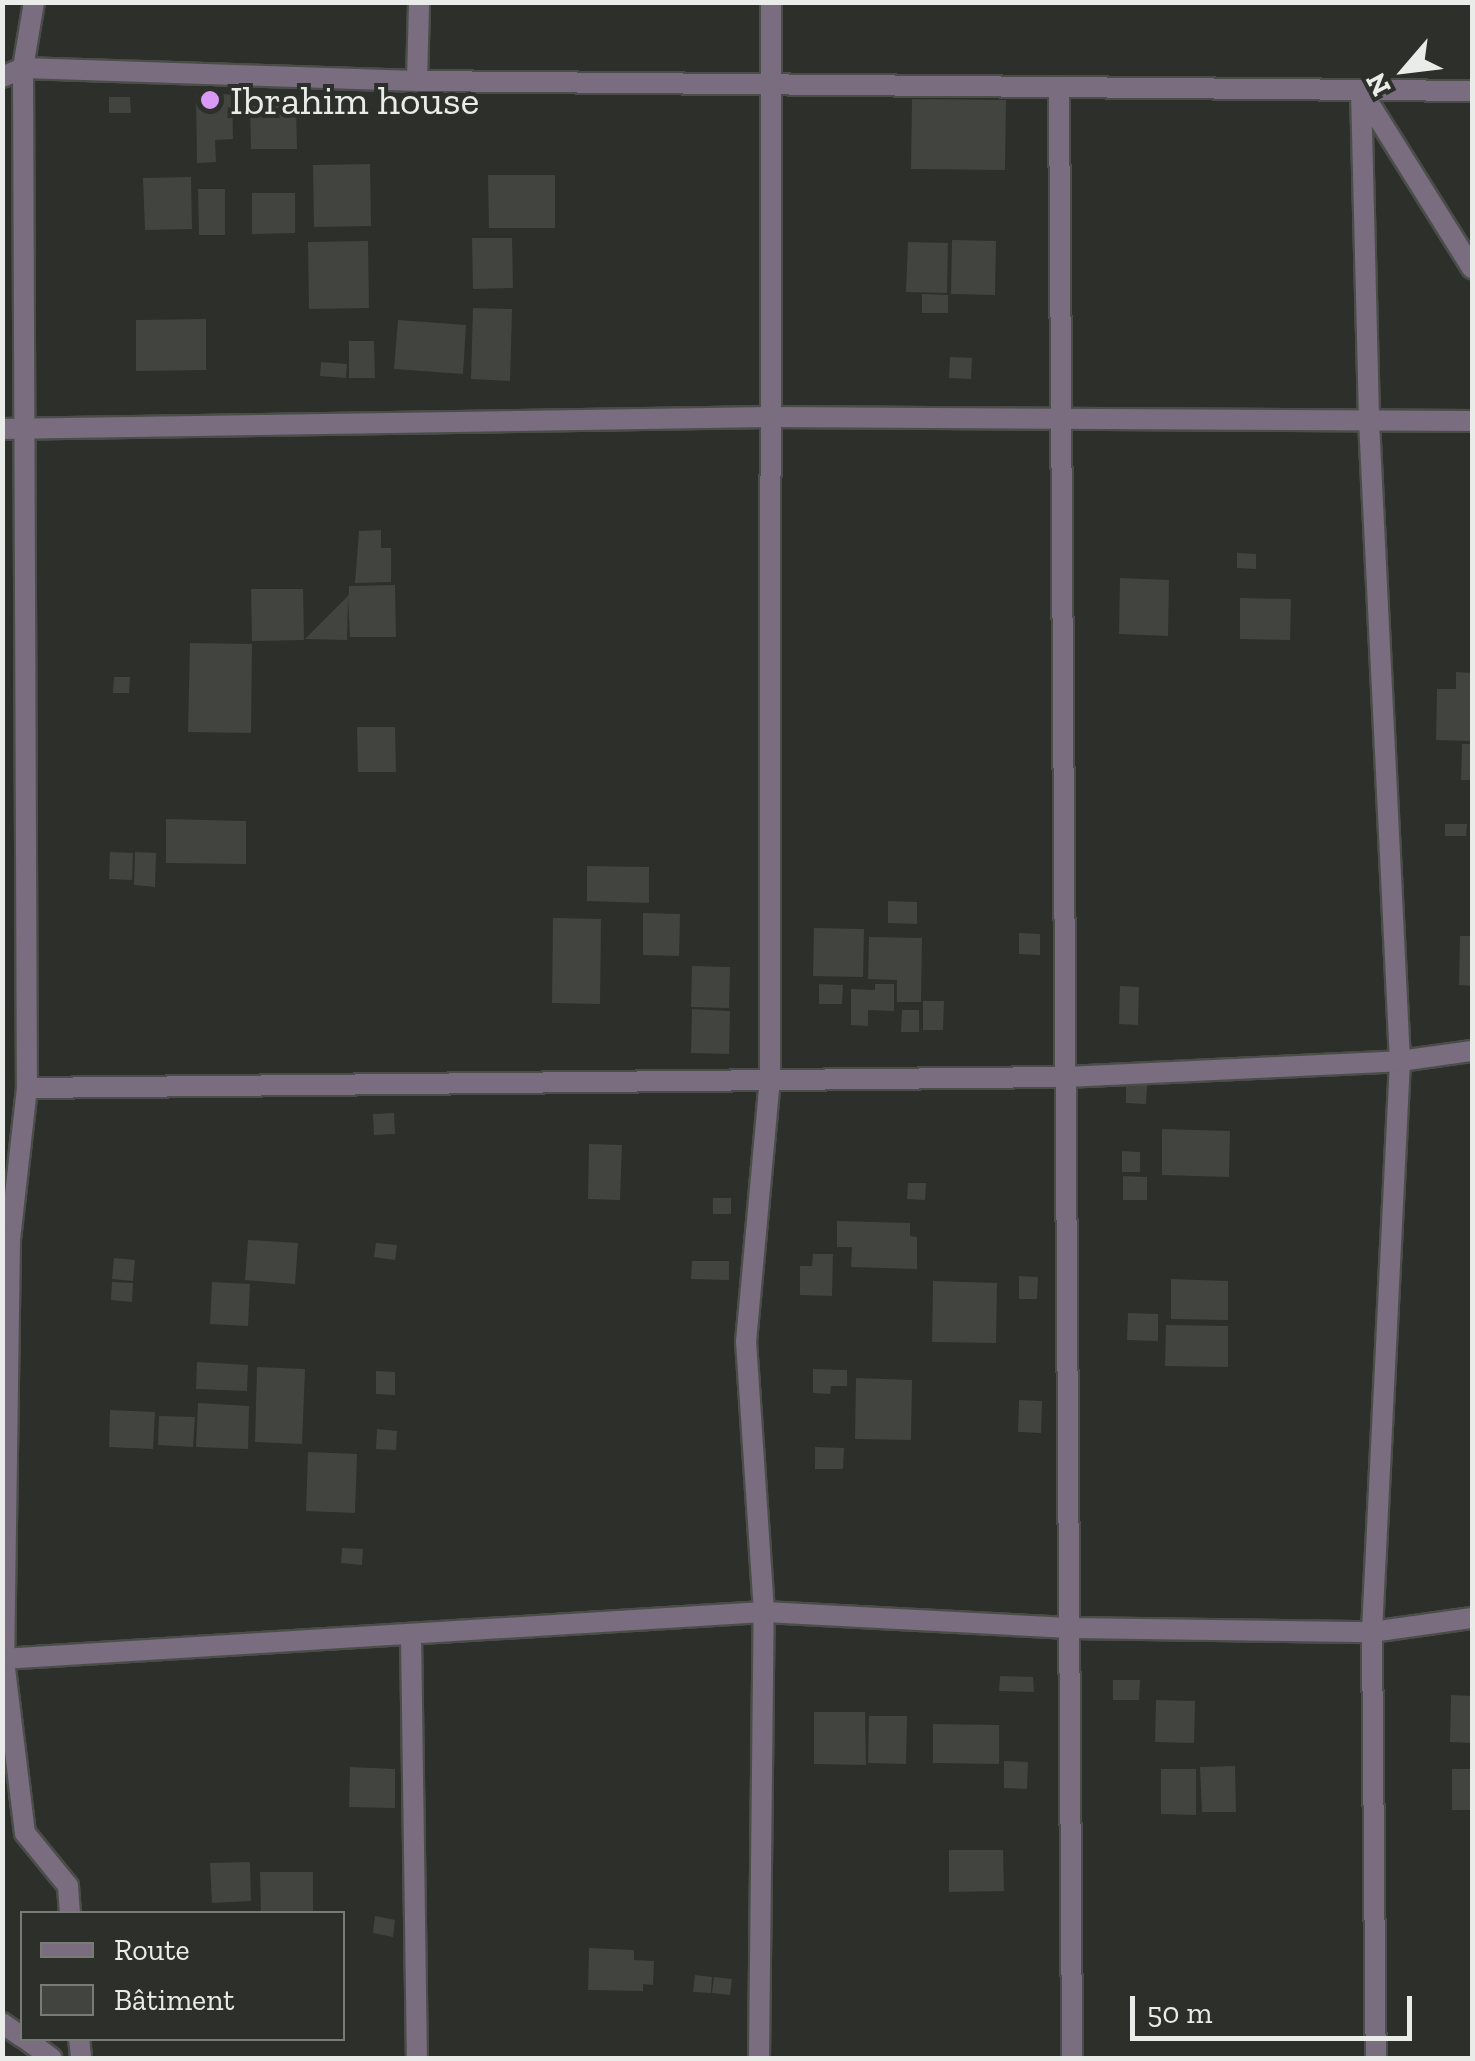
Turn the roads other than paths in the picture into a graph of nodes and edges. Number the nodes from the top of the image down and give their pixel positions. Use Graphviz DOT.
graph roads {
  1 [pos="34,2"];
  2 [pos="418,2"];
  3 [pos="771,2"];
  4 [pos="24,68"];
  5 [pos="2,77"];
  6 [pos="416,81"];
  7 [pos="771,84"];
  8 [pos="1059,88"];
  9 [pos="1360,90"];
  10 [pos="1472,91"];
  11 [pos="1472,268"];
  12 [pos="770,417"];
  13 [pos="1062,419"];
  14 [pos="1369,420"];
  15 [pos="1472,421"];
  16 [pos="24,428"];
  17 [pos="2,429"];
  18 [pos="1472,1051"];
  19 [pos="1400,1061"];
  20 [pos="1066,1078"];
  21 [pos="770,1080"];
  22 [pos="27,1088"];
  23 [pos="6,1240"];
  24 [pos="764,1612"];
  25 [pos="1472,1618"];
  26 [pos="1070,1628"];
  27 [pos="1372,1632"];
  28 [pos="412,1634"];
  29 [pos="3,1660"];
  30 [pos="70,1911"];
  31 [pos="27,2041"];
  32 [pos="52,2058"];
  33 [pos="417,2058"];
  34 [pos="760,2058"];
  35 [pos="1072,2058"];
  36 [pos="1376,2058"];
  1 -- 4 [label="street"];
  2 -- 6 [label="street"];
  3 -- 7 [label="street"];
  4 -- 5 [label="street"];
  4 -- 6 [label="street"];
  4 -- 16 [label="street"];
  6 -- 7 [label="street"];
  7 -- 8 [label="street"];
  7 -- 12 [label="street"];
  8 -- 9 [label="street"];
  8 -- 13 [label="street"];
  9 -- 10 [label="street"];
  9 -- 11 [label="street"];
  9 -- 14 [label="street"];
  12 -- 13 [label="street"];
  12 -- 16 [label="street"];
  12 -- 21 [label="street"];
  13 -- 14 [label="street"];
  13 -- 20 [label="street"];
  14 -- 15 [label="street"];
  14 -- 19 [label="street"];
  16 -- 17 [label="street"];
  16 -- 22 [label="street"];
  18 -- 19 [label="street"];
  19 -- 20 [label="street"];
  19 -- 27 [label="street"];
  20 -- 21 [label="street"];
  20 -- 26 [label="street"];
  21 -- 22 [label="street"];
  21 -- 24 [label="street"];
  22 -- 23 [label="street"];
  23 -- 29 [label="street"];
  24 -- 26 [label="street"];
  24 -- 28 [label="street"];
  24 -- 34 [label="street"];
  25 -- 27 [label="street"];
  26 -- 27 [label="street"];
  26 -- 35 [label="street"];
  27 -- 36 [label="street"];
  28 -- 29 [label="street"];
  28 -- 33 [label="street"];
  29 -- 30 [label="street"];
  31 -- 32 [label="street"];
}
